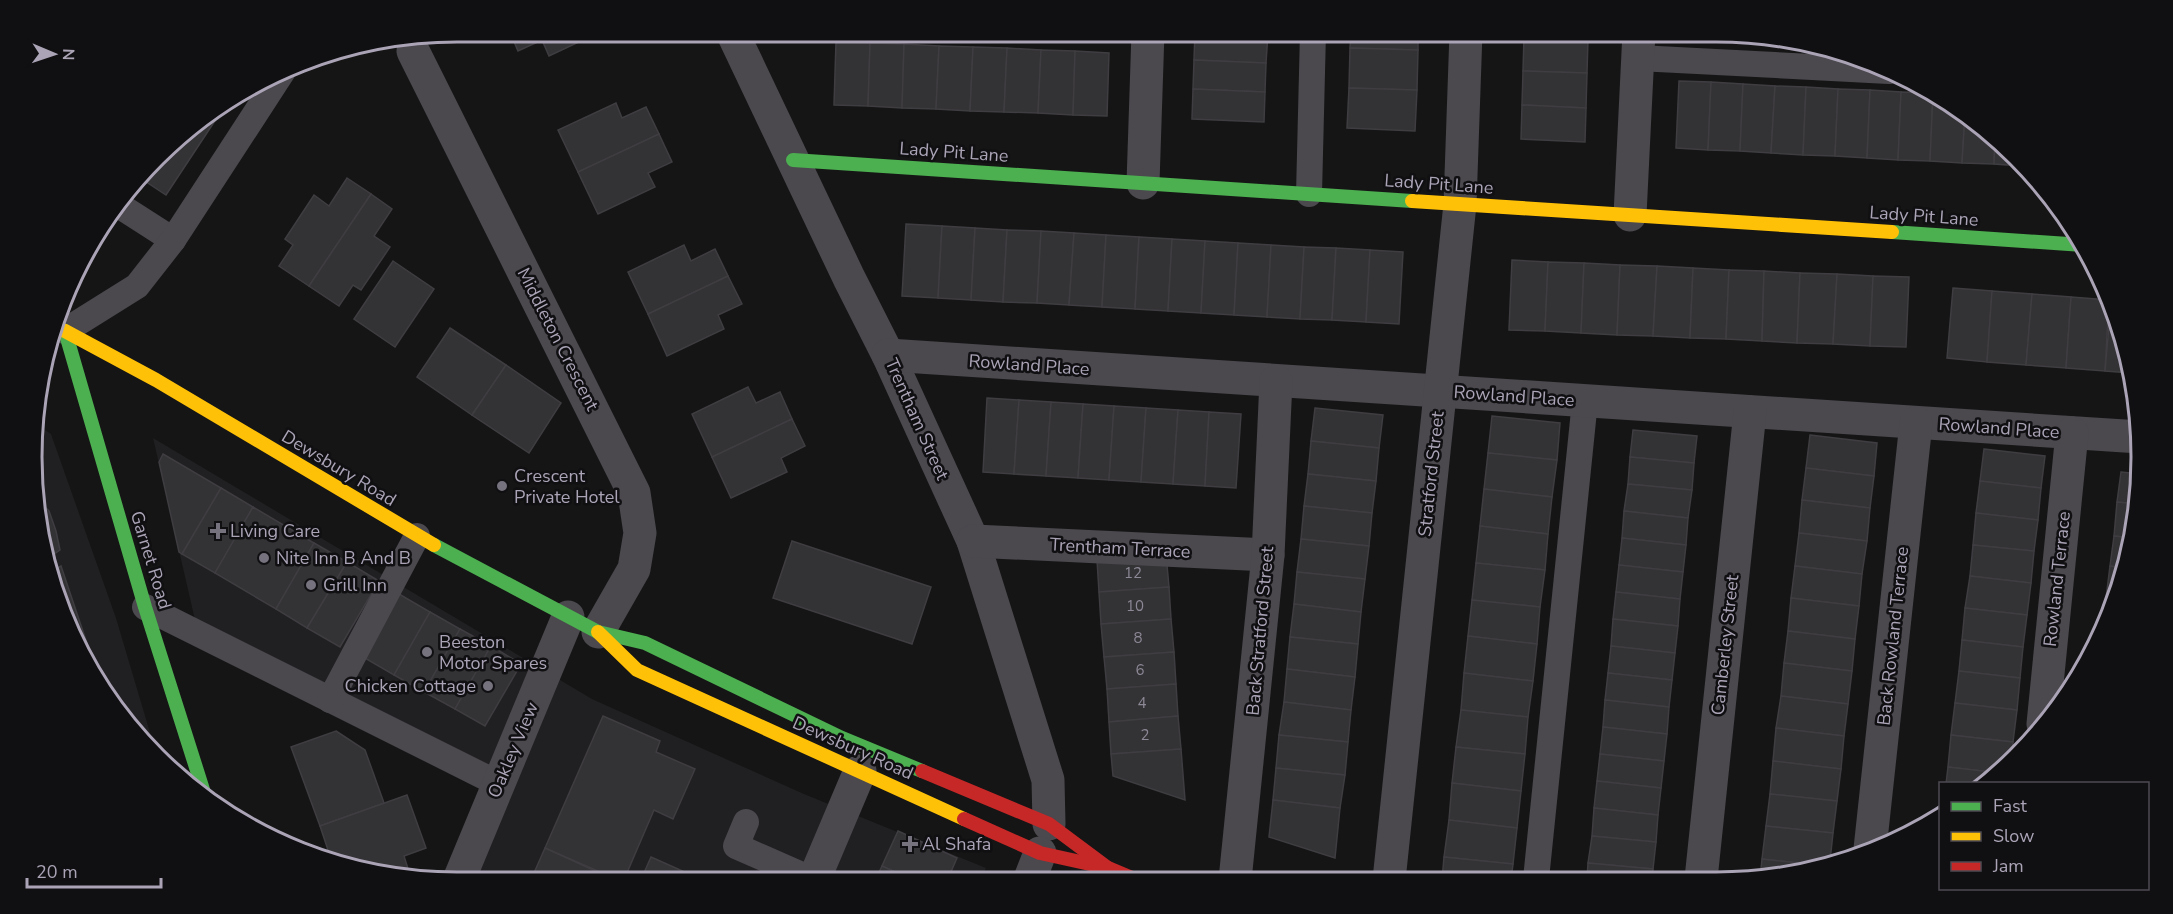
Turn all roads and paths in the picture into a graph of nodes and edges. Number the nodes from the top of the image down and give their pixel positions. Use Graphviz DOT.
graph roads {
  1 [pos="737,42"];
  2 [pos="1148,42"];
  3 [pos="1313,42"];
  4 [pos="1466,42"];
  5 [pos="411,45"];
  6 [pos="1639,45"];
  7 [pos="1856,67"];
  8 [pos="273,85"];
  9 [pos="793,160"];
  10 [pos="1143,183"];
  11 [pos="1309,194"];
  12 [pos="1460,204"];
  13 [pos="124,209"];
  14 [pos="1630,215"];
  15 [pos="173,240"];
  16 [pos="2072,244"];
  17 [pos="64,325"];
  18 [pos="61,333"];
  19 [pos="59,341"];
  20 [pos="888,355"];
  21 [pos="1276,381"];
  22 [pos="1440,392"];
  23 [pos="1585,401"];
  24 [pos="1750,412"];
  25 [pos="1916,423"];
  26 [pos="2072,433"];
  27 [pos="2130,436"];
  28 [pos="417,536"];
  29 [pos="973,541"];
  30 [pos="1268,555"];
  31 [pos="146,607"];
  32 [pos="568,617"];
  33 [pos="598,632"];
  34 [pos="330,700"];
  35 [pos="2044,711"];
  36 [pos="860,771"];
  37 [pos="201,784"];
  38 [pos="499,784"];
  39 [pos="746,822"];
  40 [pos="1871,842"];
  41 [pos="1039,853"];
  42 [pos="1108,868"];
  43 [pos="462,872"];
  44 [pos="793,872"];
  45 [pos="817,872"];
  46 [pos="1118,872"];
  47 [pos="1236,872"];
  48 [pos="1390,872"];
  49 [pos="1537,872"];
  50 [pos="1702,872"];
  1 -- 9 [label="street, Trentham Street"];
  2 -- 10 [label="street"];
  3 -- 11 [label="lane"];
  4 -- 12 [label="street, Stratford Street"];
  5 -- 33 [label="street, Middleton Crescent"];
  6 -- 7 [label="lane"];
  6 -- 14 [label="street"];
  8 -- 15 [label="lane"];
  9 -- 10 [label="main road, Lady Pit Lane"];
  9 -- 20 [label="street, Trentham Street"];
  10 -- 11 [label="main road, Lady Pit Lane"];
  11 -- 12 [label="main road, Lady Pit Lane"];
  12 -- 14 [label="main road, Lady Pit Lane"];
  12 -- 22 [label="street, Stratford Street"];
  13 -- 15 [label="lane"];
  14 -- 16 [label="main road, Lady Pit Lane"];
  15 -- 17 [label="lane"];
  18 -- 28 [label="main road, Dewsbury Road"];
  19 -- 31 [label="main road, Garnet Road"];
  20 -- 21 [label="street, Rowland Place"];
  20 -- 29 [label="street, Trentham Street"];
  21 -- 22 [label="street, Rowland Place"];
  21 -- 30 [label="street, Back Stratford Street"];
  22 -- 23 [label="street, Rowland Place"];
  22 -- 48 [label="street, Stratford Street"];
  23 -- 24 [label="street, Rowland Place"];
  23 -- 49 [label="lane"];
  24 -- 25 [label="street, Rowland Place"];
  24 -- 50 [label="street, Camberley Street"];
  25 -- 26 [label="street, Rowland Place"];
  25 -- 40 [label="street, Back Rowland Terrace"];
  26 -- 27 [label="street, Rowland Place"];
  26 -- 35 [label="street, Rowland Terrace"];
  28 -- 32 [label="main road, Dewsbury Road"];
  28 -- 34 [label="lane"];
  29 -- 30 [label="street, Trentham Terrace"];
  29 -- 41 [label="street, Trentham Street"];
  30 -- 47 [label="street, Back Stratford Street"];
  31 -- 34 [label="lane"];
  31 -- 37 [label="main road, Garnet Road"];
  32 -- 33 [label="main road, Dewsbury Road"];
  32 -- 38 [label="street, Oakley View"];
  33 -- 36 [label="main road, Dewsbury Road"];
  33 -- 41 [label="main road, Dewsbury Road"];
  34 -- 38 [label="lane"];
  36 -- 41 [label="main road, Dewsbury Road"];
  36 -- 45 [label="street"];
  38 -- 43 [label="street, Oakley View"];
  39 -- 44 [label="lane"];
  41 -- 42 [label="main road, Dewsbury Road"];
  41 -- 42 [label="main road, Dewsbury Road"];
  42 -- 46 [label="main road, Dewsbury Road"];
}
